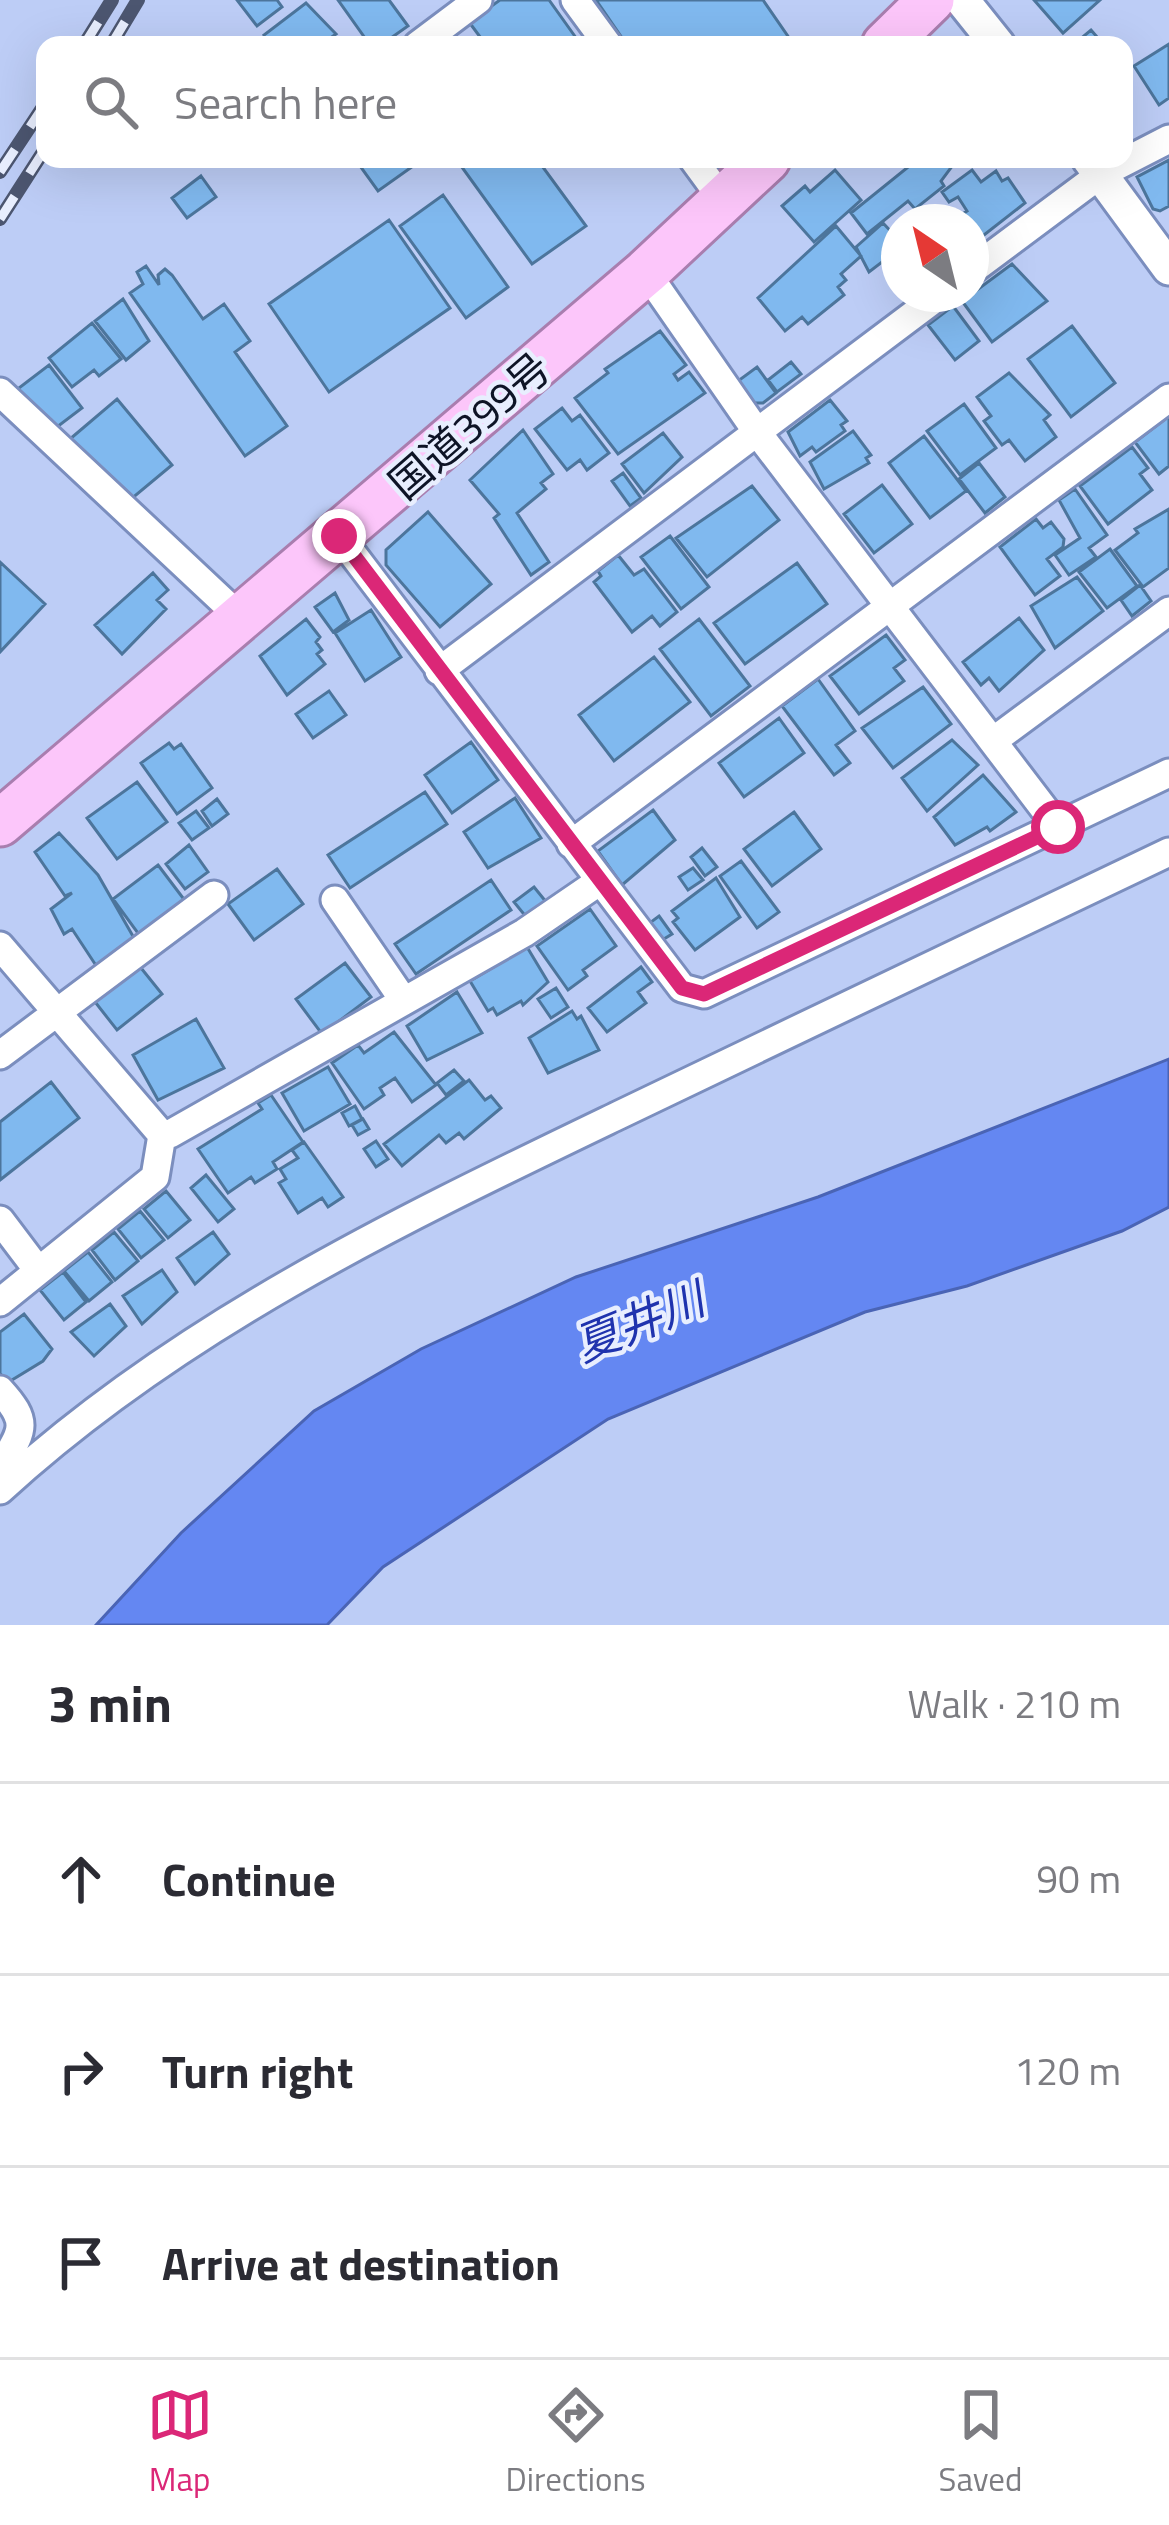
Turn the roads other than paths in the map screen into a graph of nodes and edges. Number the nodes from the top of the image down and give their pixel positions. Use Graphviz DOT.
graph roads {
  1 [pos="478,0"];
  2 [pos="575,0"];
  3 [pos="931,0"];
  4 [pos="962,0"];
  5 [pos="430,36"];
  6 [pos="601,36"];
  7 [pos="894,36"];
  8 [pos="991,36"];
  9 [pos="1169,140"];
  10 [pos="1133,153"];
  11 [pos="700,168"];
  12 [pos="758,168"];
  13 [pos="1093,168"];
  14 [pos="1096,168"];
  15 [pos="724,200"];
  16 [pos="989,256"];
  17 [pos="1169,268"];
  18 [pos="646,272"];
  19 [pos="916,312"];
  20 [pos="0,392"];
  21 [pos="1169,398"];
  22 [pos="757,432"];
  23 [pos="339,536"];
  24 [pos="890,607"];
  25 [pos="1169,611"];
  26 [pos="243,620"];
  27 [pos="439,671"];
  28 [pos="993,741"];
  29 [pos="1169,773"];
  30 [pos="0,824"];
  31 [pos="1058,827"];
  32 [pos="571,844"];
  33 [pos="1169,852"];
  34 [pos="600,881"];
  35 [pos="214,895"];
  36 [pos="334,900"];
  37 [pos="4,960"];
  38 [pos="404,1001"];
  39 [pos="58,1012"];
  40 [pos="0,1055"];
  41 [pos="162,1135"];
  42 [pos="0,1220"];
  43 [pos="37,1269"];
  44 [pos="0,1302"];
  45 [pos="0,1390"];
  46 [pos="0,1468"];
  47 [pos="0,1490"];
  1 -- 5 [label="street"];
  2 -- 6 [label="street"];
  3 -- 7 [label="highway"];
  4 -- 8 [label="street"];
  9 -- 10 [label="street"];
  11 -- 15 [label="street"];
  12 -- 15 [label="highway, 国道399号"];
  13 -- 16 [label="street"];
  14 -- 17 [label="street"];
  15 -- 18 [label="highway, 国道399号"];
  18 -- 22 [label="street"];
  18 -- 23 [label="highway, 国道399号"];
  19 -- 22 [label="street"];
  20 -- 26 [label="street"];
  21 -- 24 [label="street"];
  22 -- 24 [label="street"];
  22 -- 27 [label="street"];
  23 -- 26 [label="highway, 国道399号"];
  23 -- 27 [label="street"];
  24 -- 28 [label="street"];
  24 -- 32 [label="street"];
  25 -- 28 [label="street"];
  26 -- 30 [label="highway, 国道399号"];
  27 -- 32 [label="street"];
  28 -- 31 [label="street"];
  29 -- 31 [label="street"];
  31 -- 34 [label="street"];
  32 -- 34 [label="street"];
  33 -- 47 [label="street"];
  34 -- 38 [label="street"];
  35 -- 39 [label="street"];
  36 -- 38 [label="street"];
  37 -- 39 [label="street"];
  38 -- 41 [label="street"];
  39 -- 40 [label="street"];
  39 -- 41 [label="street"];
  41 -- 43 [label="street"];
  42 -- 43 [label="street"];
  43 -- 44 [label="street"];
  45 -- 46 [label="street"];
}
